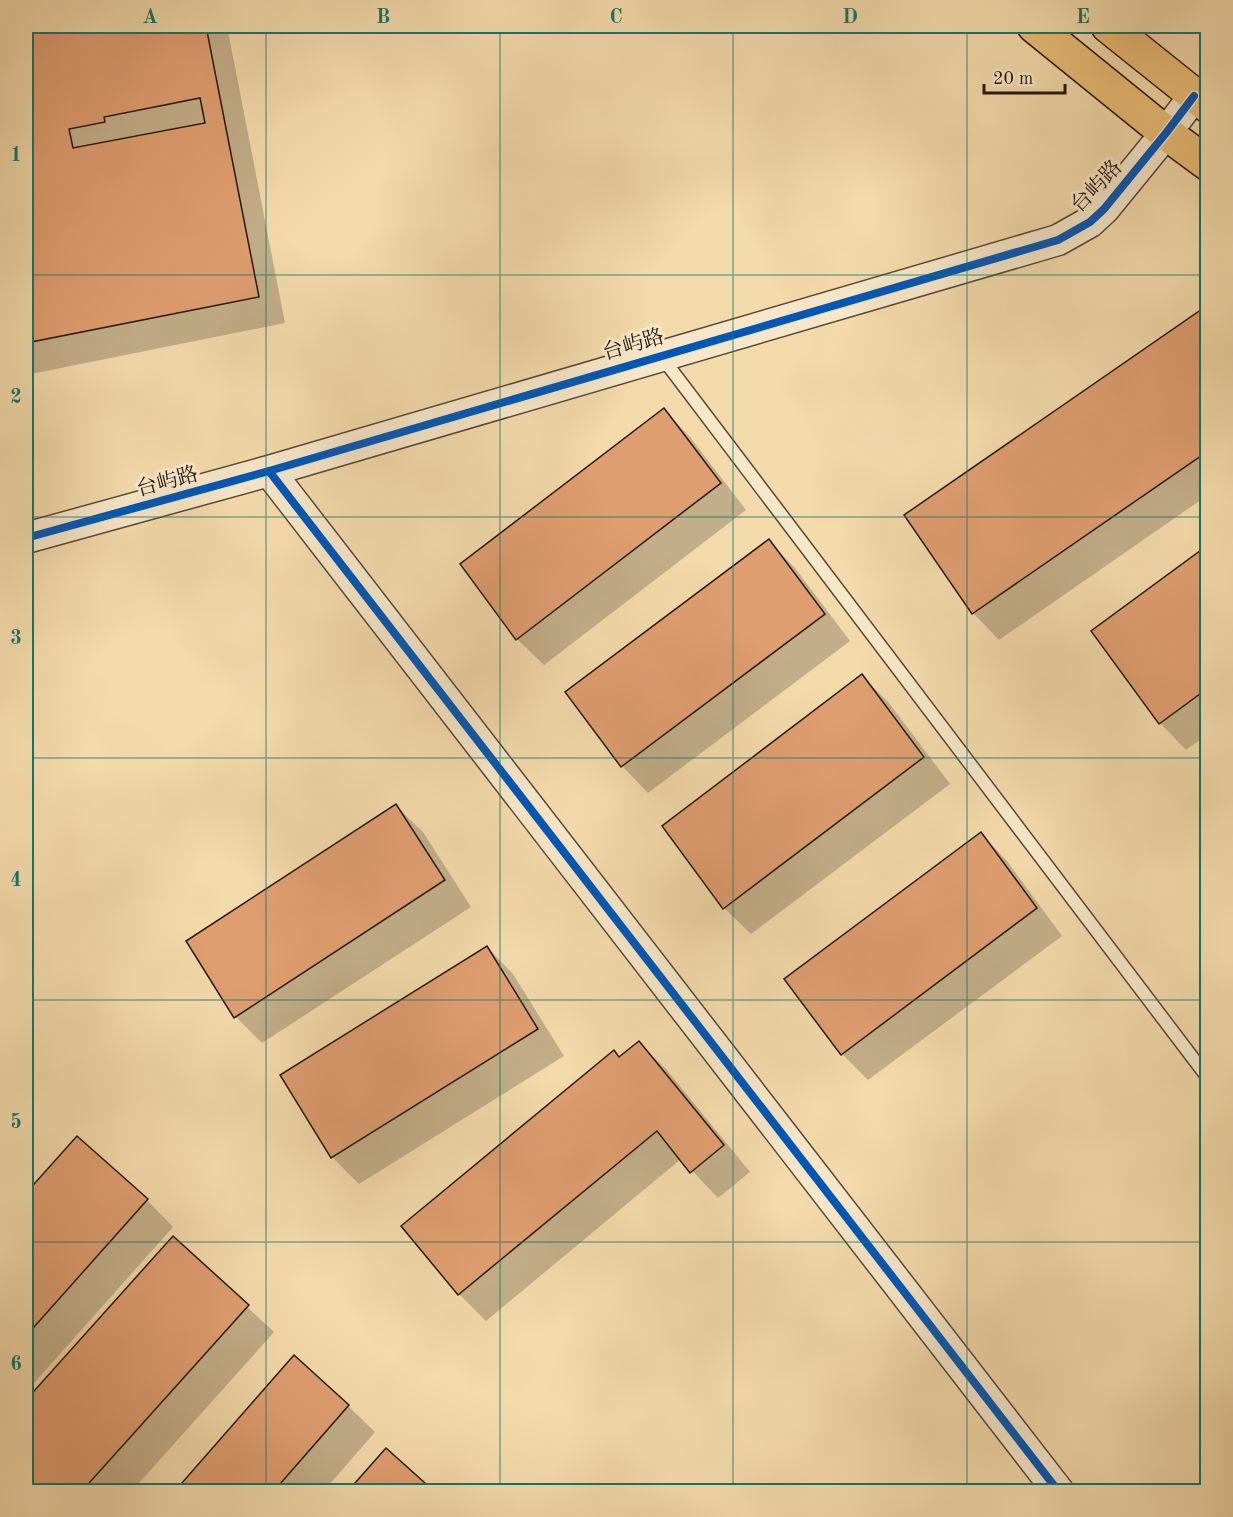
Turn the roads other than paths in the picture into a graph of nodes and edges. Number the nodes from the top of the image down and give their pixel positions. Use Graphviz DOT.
graph roads {
  1 [pos="1035,26"];
  2 [pos="1108,26"];
  3 [pos="1201,101"];
  4 [pos="1166,133"];
  5 [pos="1208,164"];
  6 [pos="661,355"];
  7 [pos="269,471"];
  8 [pos="26,538"];
  9 [pos="1208,1078"];
  10 [pos="1059,1491"];
  1 -- 4 [label="main road"];
  2 -- 3 [label="main road"];
  3 -- 4 [label="street, 台屿路"];
  4 -- 5 [label="main road"];
  4 -- 6 [label="street, 台屿路"];
  6 -- 7 [label="street, 台屿路"];
  6 -- 9 [label="lane"];
  7 -- 8 [label="street, 台屿路"];
  7 -- 10 [label="street"];
}
